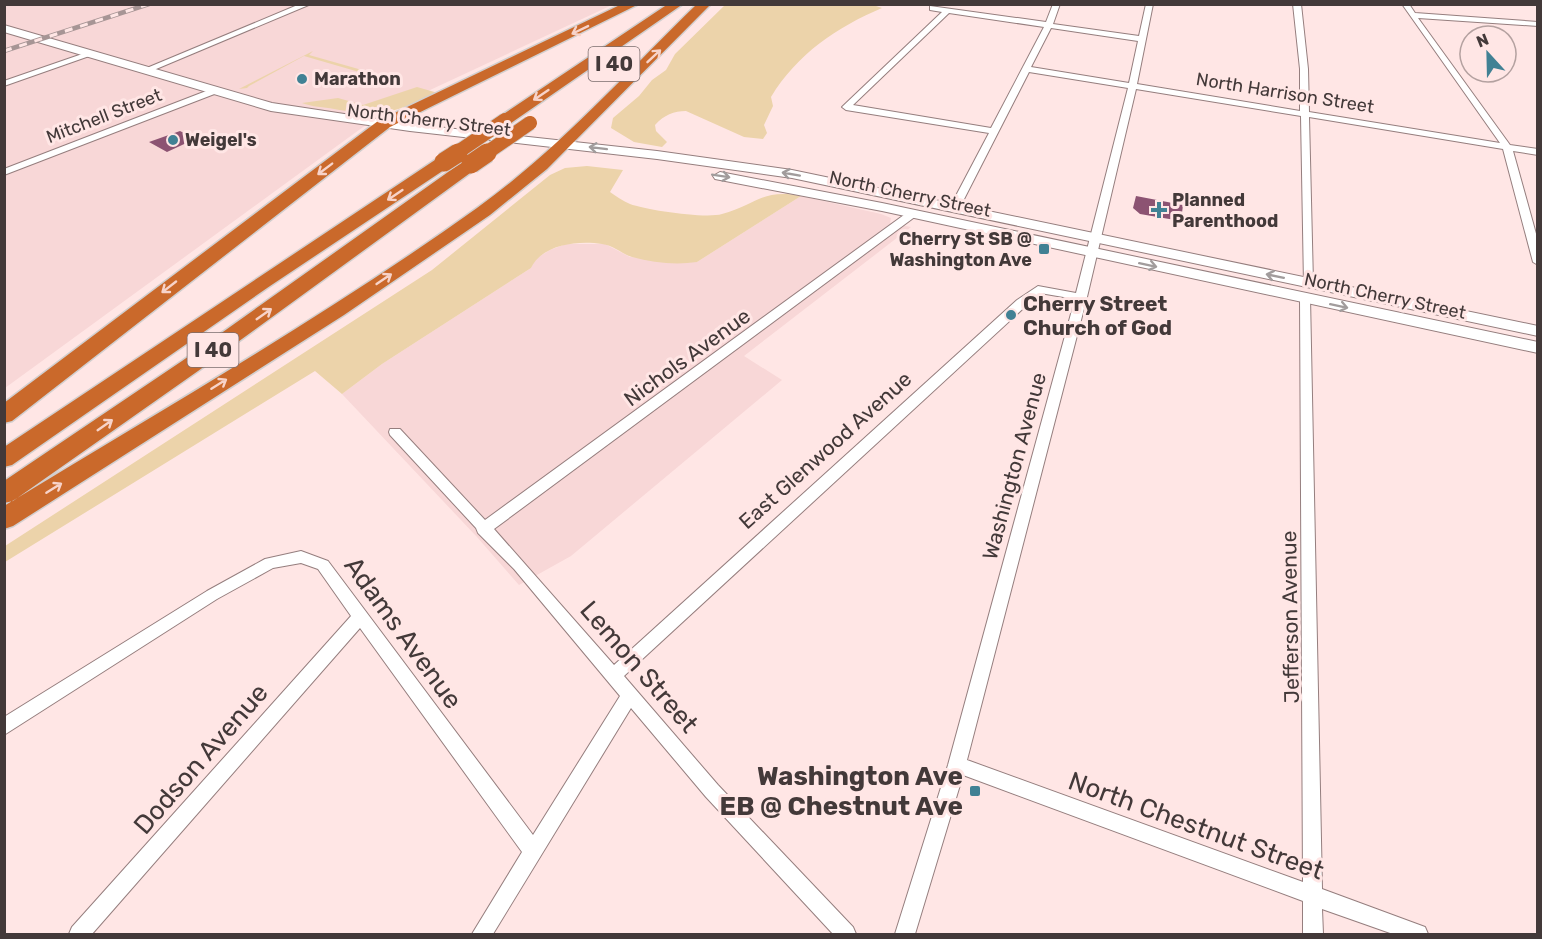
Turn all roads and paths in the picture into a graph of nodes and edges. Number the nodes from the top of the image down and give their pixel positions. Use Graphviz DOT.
graph roads {
  1 [pos="309,4"];
  2 [pos="633,4"];
  3 [pos="677,4"];
  4 [pos="698,4"];
  5 [pos="705,4"];
  6 [pos="1057,4"];
  7 [pos="1150,4"];
  8 [pos="1297,4"];
  9 [pos="1405,4"];
  10 [pos="933,8"];
  11 [pos="948,10"];
  12 [pos="1412,15"];
  13 [pos="1538,24"];
  14 [pos="1049,25"];
  15 [pos="4,28"];
  16 [pos="1143,39"];
  17 [pos="91,54"];
  18 [pos="1027,69"];
  19 [pos="146,70"];
  20 [pos="605,70"];
  21 [pos="4,84"];
  22 [pos="1133,85"];
  23 [pos="214,91"];
  24 [pos="1305,112"];
  25 [pos="535,120"];
  26 [pos="378,129"];
  27 [pos="995,131"];
  28 [pos="1507,147"];
  29 [pos="556,150"];
  30 [pos="1538,152"];
  31 [pos="4,172"];
  32 [pos="956,207"];
  33 [pos="912,214"];
  34 [pos="1093,245"];
  35 [pos="1538,262"];
  36 [pos="1307,291"];
  37 [pos="1080,297"];
  38 [pos="1538,331"];
  39 [pos="1538,348"];
  40 [pos="4,415"];
  41 [pos="395,432"];
  42 [pos="4,459"];
  43 [pos="4,494"];
  44 [pos="4,519"];
  45 [pos="483,530"];
  46 [pos="360,617"];
  47 [pos="613,676"];
  48 [pos="630,695"];
  49 [pos="4,727"];
  50 [pos="957,765"];
  51 [pos="533,850"];
  52 [pos="1315,896"];
  53 [pos="80,934"];
  54 [pos="483,934"];
  55 [pos="846,934"];
  56 [pos="905,934"];
  57 [pos="1313,934"];
  58 [pos="1418,934"];
  1 -- 19 [label="street"];
  2 -- 26 [label="highway, one-way"];
  3 -- 42 [label="highway, I 40, one-way, bridge"];
  4 -- 20 [label="highway, I 40"];
  29 -- 5 [label="highway, one-way"];
  6 -- 14 [label="street"];
  7 -- 16 [label="street, Washington Avenue"];
  8 -- 24 [label="street, Jefferson Avenue"];
  9 -- 12 [label="street"];
  10 -- 11 [label="street"];
  11 -- 14 [label="street"];
  11 -- 27 [label="street"];
  12 -- 13 [label="street"];
  12 -- 28 [label="street"];
  14 -- 16 [label="street"];
  14 -- 18 [label="street"];
  15 -- 17 [label="main road, North Cherry Street"];
  16 -- 22 [label="street, Washington Avenue"];
  17 -- 19 [label="main road, North Cherry Street"];
  17 -- 21 [label="street"];
  18 -- 22 [label="street, North Harrison Street"];
  18 -- 27 [label="street"];
  19 -- 23 [label="main road, North Cherry Street"];
  22 -- 24 [label="street, North Harrison Street"];
  22 -- 34 [label="street, Washington Avenue"];
  23 -- 26 [label="main road, North Cherry Street"];
  23 -- 31 [label="street, Mitchell Street"];
  24 -- 28 [label="street, North Harrison Street"];
  24 -- 36 [label="street, Jefferson Avenue"];
  43 -- 25 [label="highway, I 40, one-way, bridge"];
  26 -- 29 [label="main road, North Cherry Street"];
  26 -- 40 [label="highway, one-way"];
  27 -- 32 [label="street"];
  28 -- 30 [label="street, North Harrison Street"];
  28 -- 35 [label="street"];
  32 -- 29 [label="main road, North Cherry Street, one-way"];
  29 -- 33 [label="main road, North Cherry Street, one-way"];
  44 -- 29 [label="highway, one-way"];
  32 -- 34 [label="main road, North Cherry Street"];
  33 -- 34 [label="main road, North Cherry Street"];
  33 -- 45 [label="street, Nichols Avenue"];
  34 -- 36 [label="main road, North Cherry Street"];
  34 -- 37 [label="street, Washington Avenue"];
  36 -- 38 [label="main road, North Cherry Street"];
  36 -- 39 [label="main road, North Cherry Street, one-way"];
  36 -- 52 [label="street, Jefferson Avenue"];
  37 -- 47 [label="street, East Glenwood Avenue"];
  37 -- 50 [label="street, Washington Avenue"];
  41 -- 45 [label="street, Lemon Street"];
  45 -- 47 [label="street, Lemon Street"];
  46 -- 49 [label="street, Adams Avenue"];
  46 -- 51 [label="street, Adams Avenue"];
  46 -- 53 [label="street, Dodson Avenue"];
  47 -- 48 [label="street, Lemon Street"];
  48 -- 51 [label="street"];
  48 -- 55 [label="street, Lemon Street"];
  50 -- 52 [label="street, North Chestnut Street"];
  50 -- 56 [label="street, Washington Avenue"];
  51 -- 54 [label="street"];
  52 -- 57 [label="street, Jefferson Avenue"];
  52 -- 58 [label="street, North Chestnut Street"];
}
